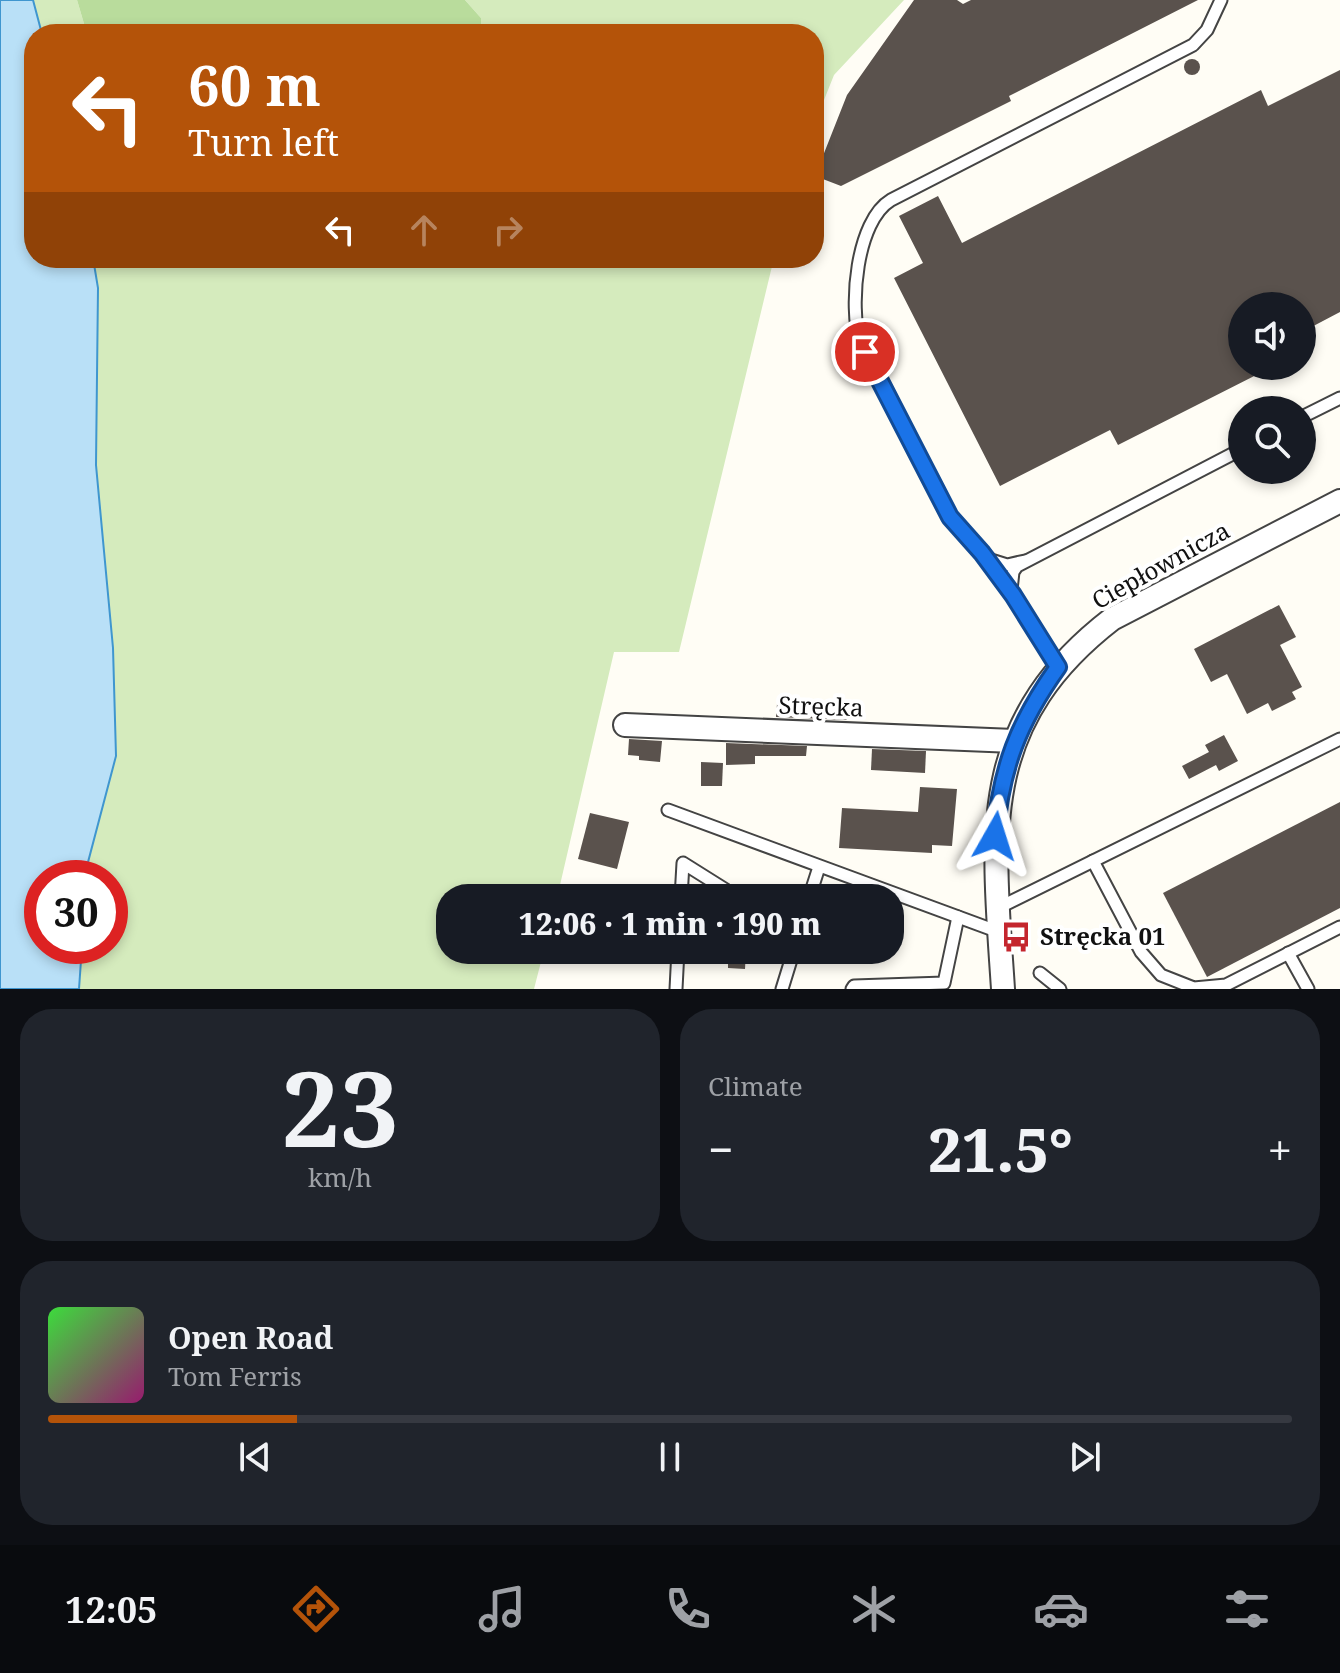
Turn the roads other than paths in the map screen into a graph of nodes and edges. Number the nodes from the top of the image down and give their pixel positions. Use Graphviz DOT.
graph roads {
  1 [pos="1221,0"];
  2 [pos="1340,398"];
  3 [pos="1316,410"];
  4 [pos="1228,456"];
  5 [pos="1340,501"];
  6 [pos="982,553"];
  7 [pos="1025,561"];
  8 [pos="1013,595"];
  9 [pos="1058,667"];
  10 [pos="625,725"];
  11 [pos="1340,739"];
  12 [pos="1014,741"];
  13 [pos="668,810"];
  14 [pos="1093,861"];
  15 [pos="819,867"];
  16 [pos="682,884"];
  17 [pos="716,884"];
  18 [pos="814,884"];
  19 [pos="998,908"];
  20 [pos="958,917"];
  21 [pos="1340,927"];
  22 [pos="999,932"];
  23 [pos="1288,953"];
  24 [pos="677,964"];
  25 [pos="790,964"];
  26 [pos="1040,973"];
  27 [pos="944,986"];
  28 [pos="676,989"];
  29 [pos="782,989"];
  30 [pos="852,989"];
  31 [pos="1003,989"];
  32 [pos="1060,989"];
  33 [pos="1194,989"];
  34 [pos="1308,989"];
  1 -- 6 [label="lane"];
  2 -- 3 [label="lane"];
  4 -- 7 [label="lane"];
  5 -- 9 [label="street, Ciepłownicza"];
  6 -- 7 [label="lane"];
  6 -- 8 [label="lane"];
  7 -- 8 [label="lane"];
  8 -- 9 [label="lane"];
  9 -- 12 [label="street, Ciepłownicza"];
  10 -- 12 [label="street, Stręcka"];
  11 -- 14 [label="lane"];
  12 -- 19 [label="street, Ciepłownicza"];
  13 -- 15 [label="lane"];
  14 -- 19 [label="lane"];
  14 -- 33 [label="lane"];
  15 -- 18 [label="lane"];
  15 -- 20 [label="lane"];
  16 -- 17 [label="lane"];
  19 -- 22 [label="street, Ciepłownicza"];
  20 -- 22 [label="lane"];
  20 -- 27 [label="lane"];
  21 -- 23 [label="lane"];
  22 -- 31 [label="street, Ciepłownicza"];
  23 -- 33 [label="lane"];
  23 -- 34 [label="lane"];
  24 -- 28 [label="lane"];
  25 -- 29 [label="lane"];
  26 -- 32 [label="lane"];
  27 -- 30 [label="lane"];
}
